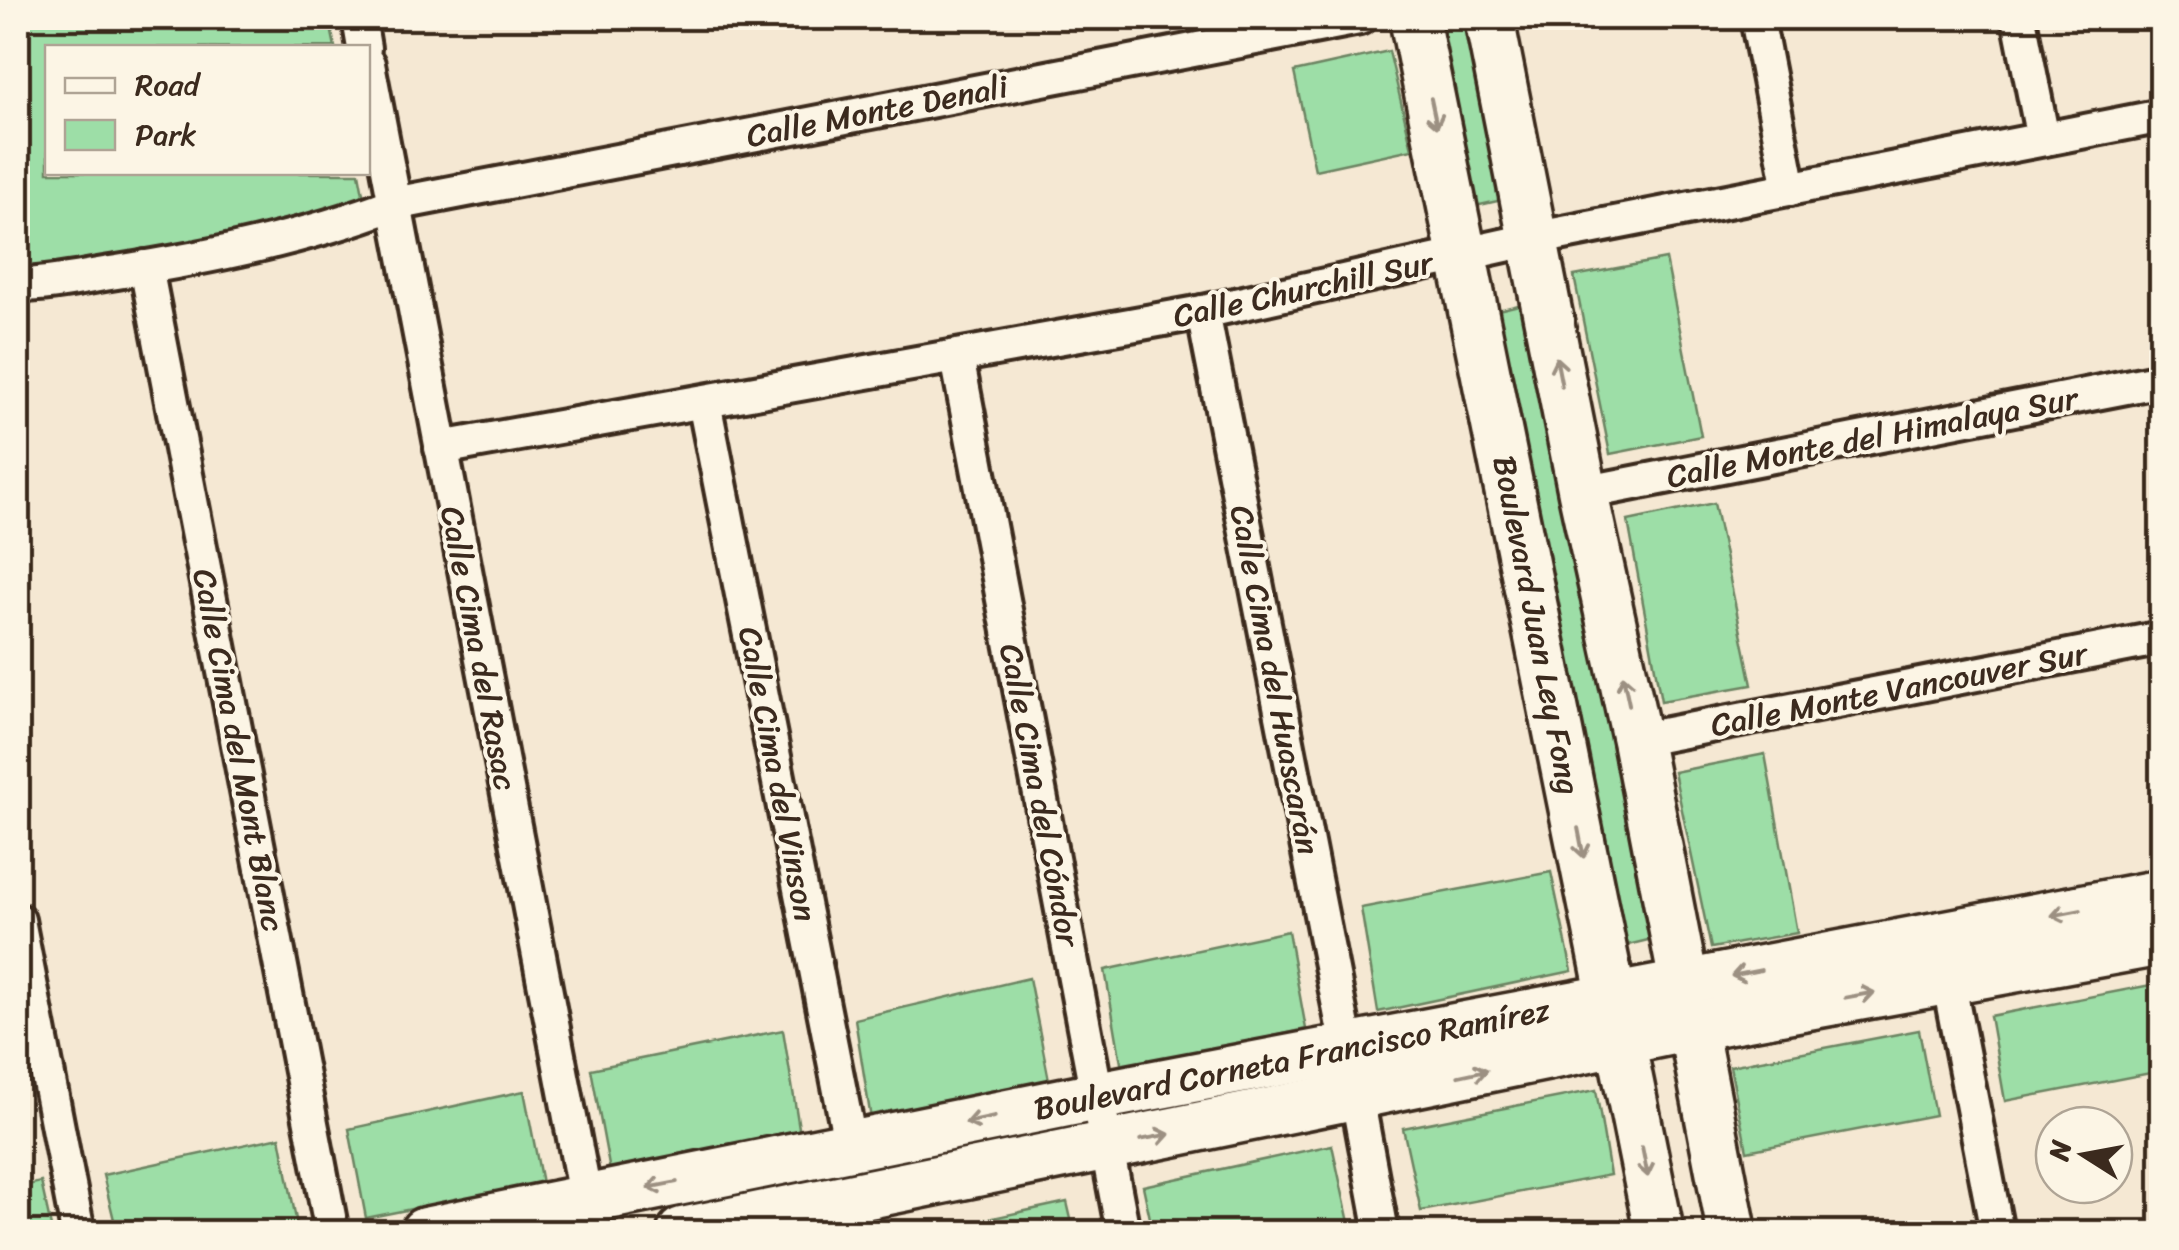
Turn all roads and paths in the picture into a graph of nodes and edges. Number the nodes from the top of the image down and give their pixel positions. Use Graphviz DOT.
graph roads {
  1 [pos="359,18"];
  2 [pos="1360,18"];
  3 [pos="1414,18"];
  4 [pos="1489,18"];
  5 [pos="1758,18"];
  6 [pos="2019,18"];
  7 [pos="364,45"];
  8 [pos="370,75"];
  9 [pos="2162,116"];
  10 [pos="2043,139"];
  11 [pos="1790,189"];
  12 [pos="394,204"];
  13 [pos="1532,240"];
  14 [pos="1463,254"];
  15 [pos="146,267"];
  16 [pos="18,286"];
  17 [pos="1203,312"];
  18 [pos="957,357"];
  19 [pos="2162,380"];
  20 [pos="704,402"];
  21 [pos="441,448"];
  22 [pos="1583,493"];
  23 [pos="2162,638"];
  24 [pos="1637,740"];
  25 [pos="2162,894"];
  26 [pos="18,920"];
  27 [pos="2162,941"];
  28 [pos="1948,979"];
  29 [pos="1688,1005"];
  30 [pos="1617,1021"];
  31 [pos="1347,1047"];
  32 [pos="1097,1096"];
  33 [pos="1357,1097"];
  34 [pos="1107,1146"];
  35 [pos="851,1147"];
  36 [pos="588,1216"];
  37 [pos="849,1216"];
  38 [pos="78,1232"];
  39 [pos="332,1232"];
  40 [pos="425,1232"];
  41 [pos="682,1232"];
  42 [pos="1123,1232"];
  43 [pos="1382,1232"];
  44 [pos="1659,1232"];
  45 [pos="1732,1232"];
  46 [pos="1997,1232"];
  1 -- 7 [label="street"];
  2 -- 12 [label="street, Calle Monte Denali"];
  3 -- 14 [label="street, Boulevard Juan Ley Fong, one-way"];
  4 -- 13 [label="street"];
  5 -- 11 [label="street"];
  6 -- 10 [label="street"];
  8 -- 12 [label="street, Calle Cima del Rasac"];
  9 -- 10 [label="street, Calle Churchill Sur"];
  10 -- 11 [label="street, Calle Churchill Sur"];
  11 -- 13 [label="street, Calle Churchill Sur"];
  12 -- 15 [label="street, Calle Monte Denali"];
  12 -- 21 [label="street, Calle Cima del Rasac"];
  13 -- 14 [label="street, Calle Churchill Sur"];
  22 -- 13 [label="street, one-way"];
  14 -- 17 [label="street, Calle Churchill Sur"];
  14 -- 30 [label="street, Boulevard Juan Ley Fong, one-way"];
  15 -- 16 [label="street, Calle Monte Denali"];
  15 -- 39 [label="street, Calle Cima del Mont Blanc"];
  17 -- 18 [label="street, Calle Churchill Sur"];
  17 -- 31 [label="street, Calle Cima del Huascarán"];
  18 -- 20 [label="street, Calle Churchill Sur"];
  18 -- 32 [label="street, Calle Cima del Cóndor"];
  19 -- 22 [label="street, Calle Monte del Himalaya Sur"];
  20 -- 21 [label="street, Calle Churchill Sur"];
  20 -- 35 [label="street, Calle Cima del Vinson"];
  21 -- 36 [label="street, Calle Cima del Rasac"];
  24 -- 22 [label="street, one-way"];
  23 -- 24 [label="street, Calle Monte Vancouver Sur"];
  24 -- 29 [label="street"];
  25 -- 29 [label="street, Boulevard Corneta Francisco Ramírez, one-way"];
  26 -- 38 [label="street"];
  27 -- 28 [label="street, Boulevard Corneta Francisco Ramírez"];
  29 -- 28 [label="street, Boulevard Corneta Francisco Ramírez, one-way"];
  28 -- 46 [label="street"];
  29 -- 30 [label="street, Boulevard Corneta Francisco Ramírez"];
  29 -- 45 [label="street"];
  30 -- 31 [label="street, Boulevard Corneta Francisco Ramírez"];
  33 -- 30 [label="street, Boulevard Corneta Francisco Ramírez, one-way"];
  30 -- 44 [label="street, Boulevard Juan Ley Fong, one-way"];
  31 -- 32 [label="street, Boulevard Corneta Francisco Ramírez"];
  32 -- 34 [label="street, Calle Cima del Cóndor"];
  32 -- 35 [label="street, Boulevard Corneta Francisco Ramírez, one-way"];
  34 -- 33 [label="street, Boulevard Corneta Francisco Ramírez, one-way"];
  33 -- 43 [label="street"];
  34 -- 37 [label="street, Boulevard Corneta Francisco Ramírez"];
  34 -- 42 [label="street, Calle Cima del Cóndor"];
  35 -- 36 [label="street, Boulevard Corneta Francisco Ramírez, one-way"];
  36 -- 40 [label="street, Boulevard Corneta Francisco Ramírez"];
  37 -- 41 [label="street, Boulevard Corneta Francisco Ramírez"];
}
